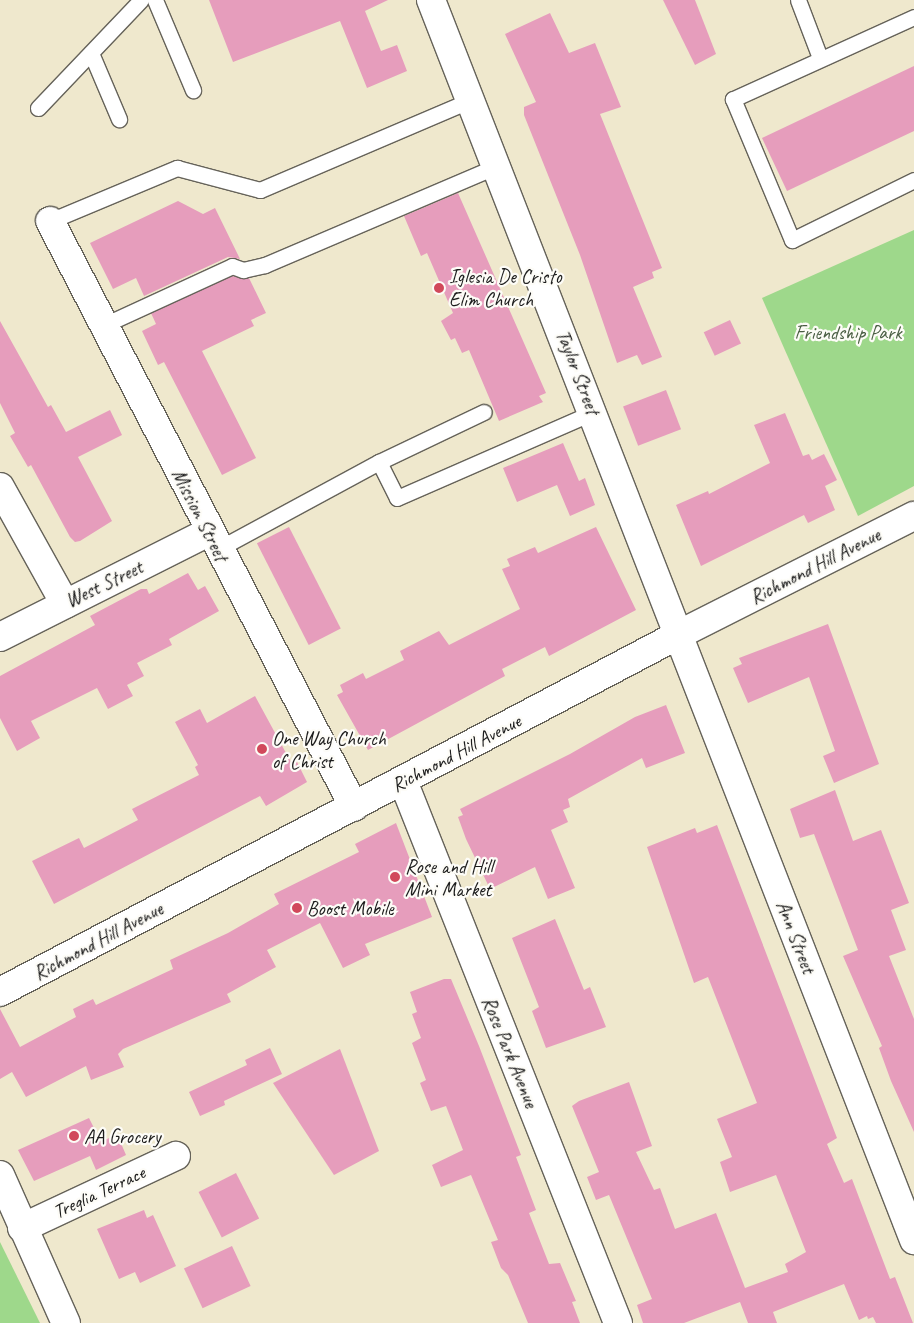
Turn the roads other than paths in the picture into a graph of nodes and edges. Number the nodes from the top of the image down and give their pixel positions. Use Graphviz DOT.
graph roads {
  1 [pos="141,0"];
  2 [pos="155,0"];
  3 [pos="798,0"];
  4 [pos="433,1"];
  5 [pos="914,17"];
  6 [pos="91,53"];
  7 [pos="820,58"];
  8 [pos="193,90"];
  9 [pos="471,100"];
  10 [pos="38,108"];
  11 [pos="119,119"];
  12 [pos="497,166"];
  13 [pos="914,180"];
  14 [pos="50,220"];
  15 [pos="104,325"];
  16 [pos="484,412"];
  17 [pos="594,412"];
  18 [pos="379,462"];
  19 [pos="2,497"];
  20 [pos="914,516"];
  21 [pos="214,541"];
  22 [pos="65,604"];
  23 [pos="680,634"];
  24 [pos="0,637"];
  25 [pos="403,781"];
  26 [pos="354,807"];
  27 [pos="0,992"];
  28 [pos="176,1156"];
  29 [pos="0,1175"];
  30 [pos="22,1228"];
  31 [pos="914,1240"];
  32 [pos="66,1323"];
  33 [pos="618,1323"];
  1 -- 6 [label="lane"];
  2 -- 8 [label="lane"];
  3 -- 7 [label="lane"];
  4 -- 9 [label="street, Taylor Street"];
  5 -- 7 [label="lane"];
  6 -- 10 [label="lane"];
  6 -- 11 [label="lane"];
  7 -- 13 [label="lane"];
  9 -- 12 [label="street, Taylor Street"];
  9 -- 14 [label="lane"];
  12 -- 15 [label="lane"];
  12 -- 17 [label="street, Taylor Street"];
  14 -- 15 [label="street, Mission Street"];
  15 -- 21 [label="street, Mission Street"];
  16 -- 18 [label="lane"];
  17 -- 18 [label="lane"];
  17 -- 23 [label="street, Taylor Street"];
  18 -- 21 [label="lane"];
  19 -- 22 [label="street"];
  20 -- 23 [label="street, Richmond Hill Avenue"];
  21 -- 22 [label="street, West Street"];
  21 -- 26 [label="street, Mission Street"];
  22 -- 24 [label="street, West Street"];
  23 -- 25 [label="street, Richmond Hill Avenue"];
  23 -- 31 [label="street, Ann Street"];
  25 -- 26 [label="street, Richmond Hill Avenue"];
  25 -- 33 [label="street, Rose Park Avenue"];
  26 -- 27 [label="street, Richmond Hill Avenue"];
  28 -- 30 [label="street, Treglia Terrace"];
  29 -- 30 [label="street"];
  30 -- 32 [label="street"];
}
